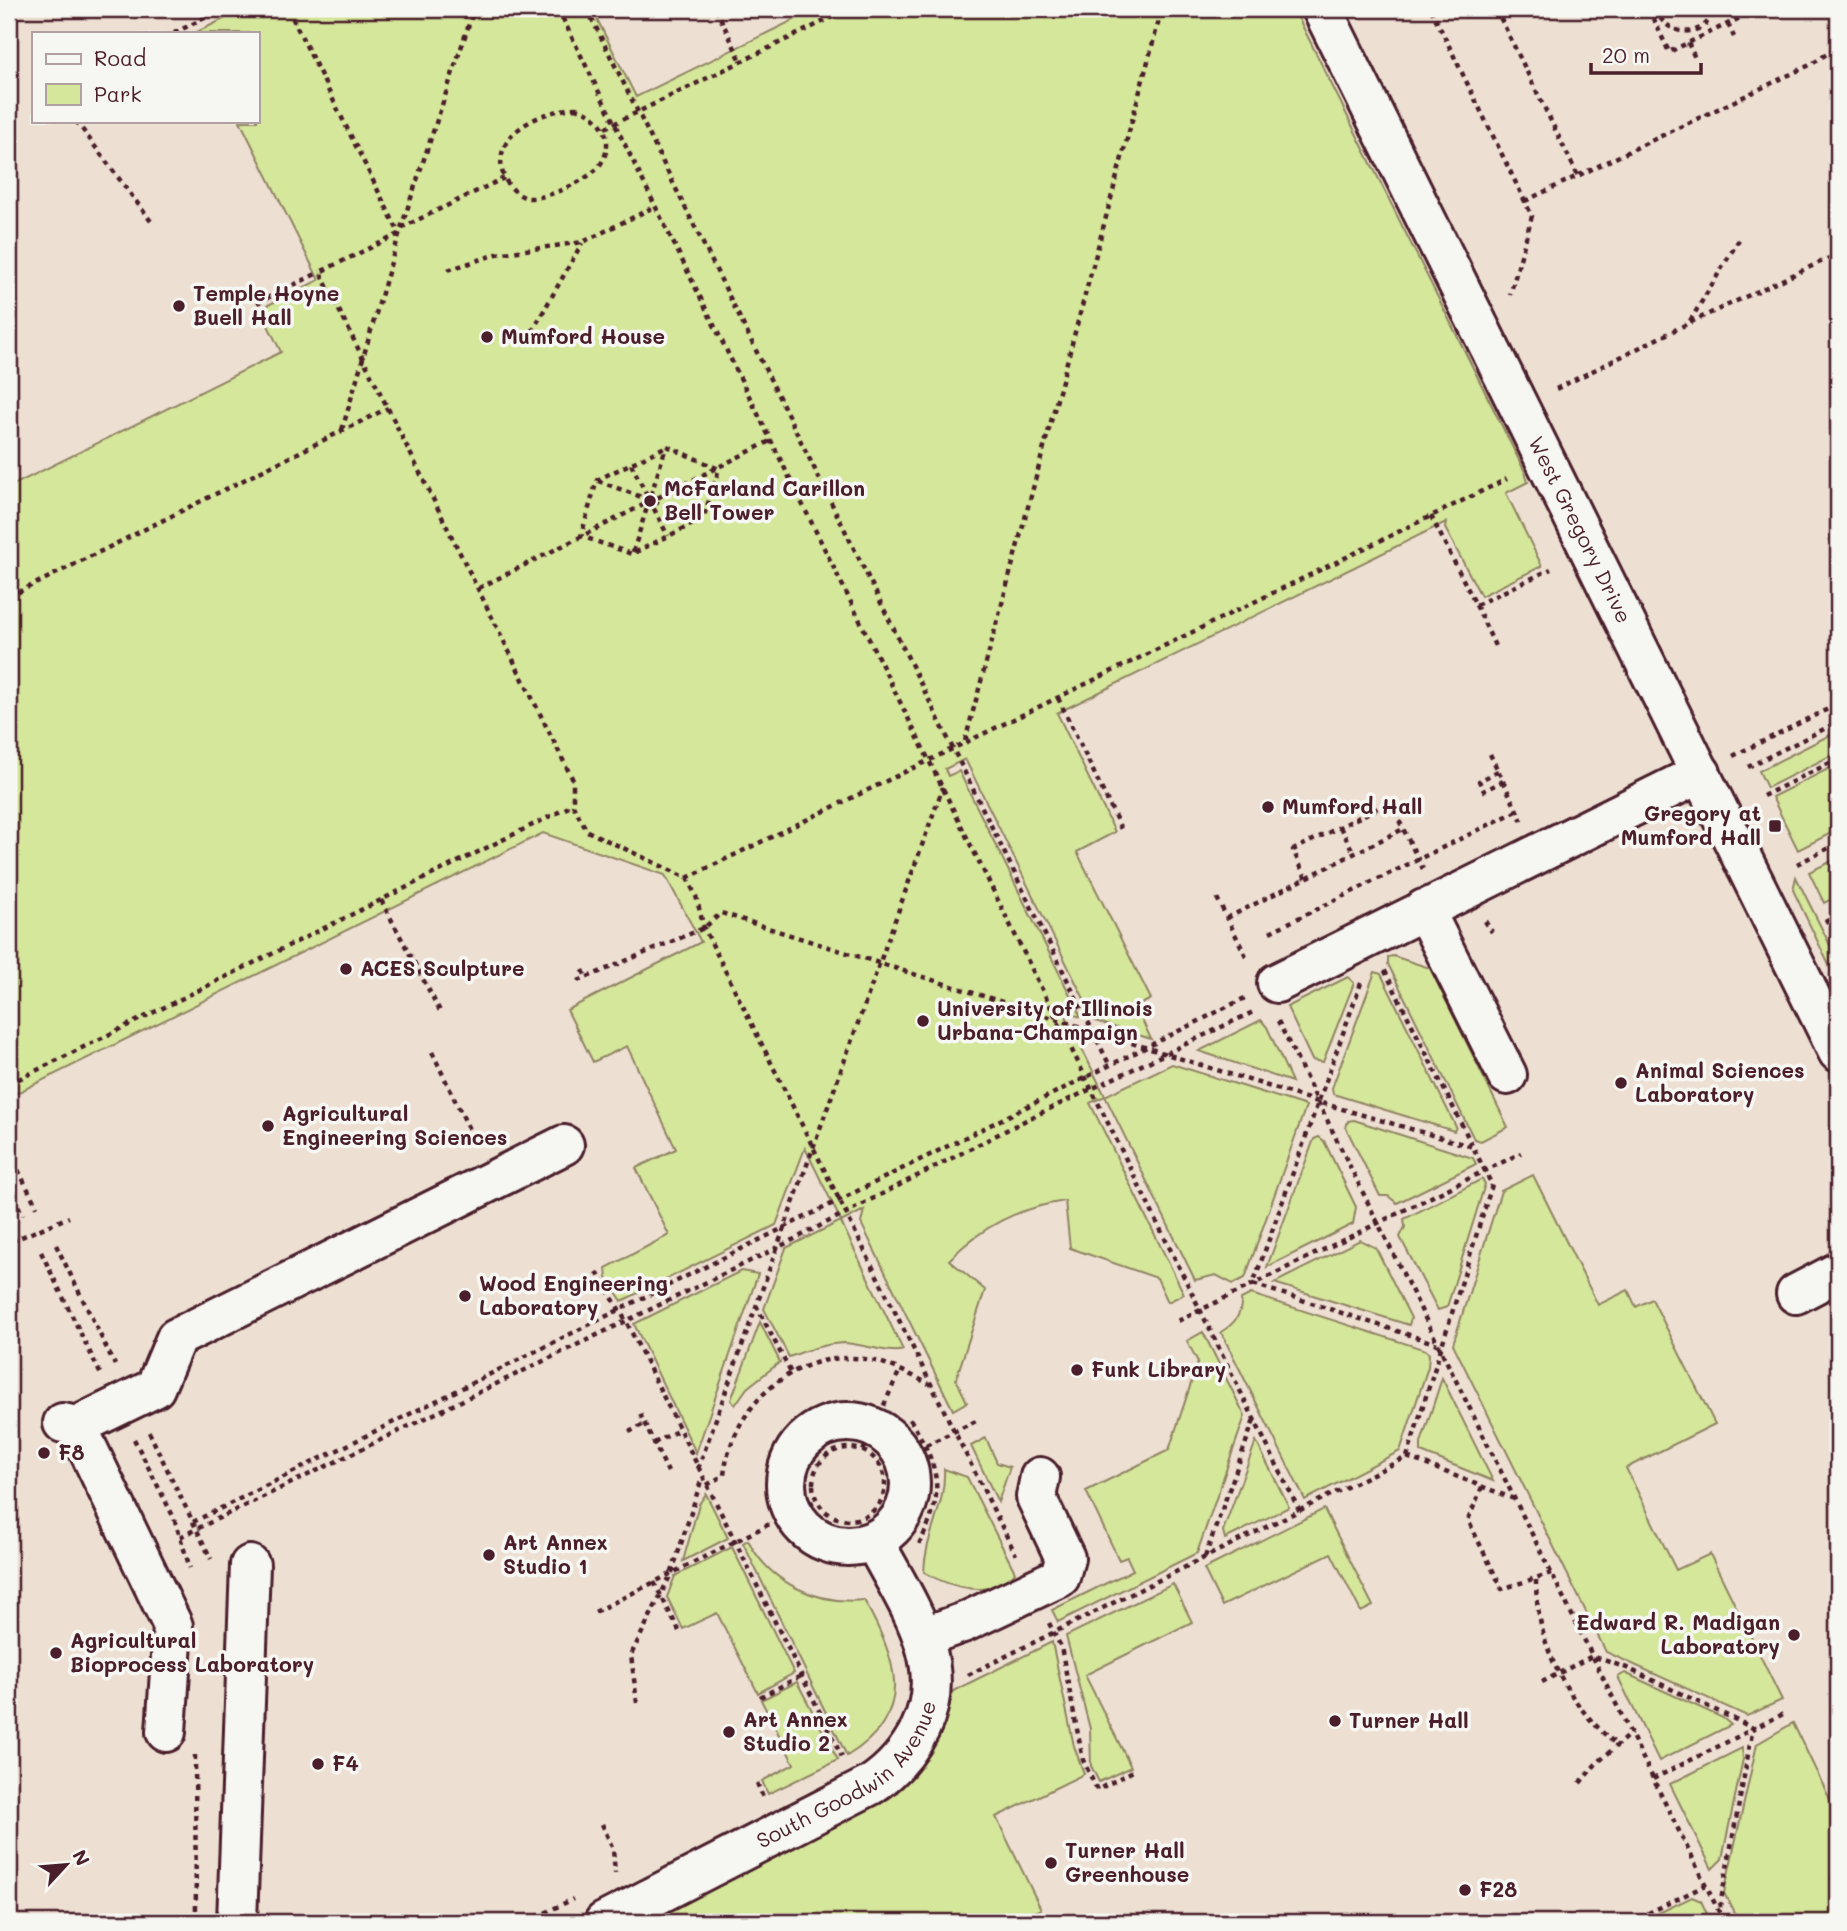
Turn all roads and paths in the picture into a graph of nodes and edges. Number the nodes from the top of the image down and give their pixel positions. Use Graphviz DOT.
graph roads {
  1 [pos="223,9"];
  2 [pos="288,9"];
  3 [pos="474,9"];
  4 [pos="558,9"];
  5 [pos="587,9"];
  6 [pos="716,9"];
  7 [pos="849,9"];
  8 [pos="1162,9"];
  9 [pos="1322,9"];
  10 [pos="1432,9"];
  11 [pos="1496,9"];
  12 [pos="1649,9"];
  13 [pos="1655,9"];
  14 [pos="1716,9"];
  15 [pos="1738,9"];
  16 [pos="1728,24"];
  17 [pos="176,32"];
  18 [pos="1734,37"];
  19 [pos="1688,43"];
  20 [pos="1838,46"];
  21 [pos="1695,58"];
  22 [pos="741,61"];
  23 [pos="638,111"];
  24 [pos="77,122"];
  25 [pos="614,123"];
  26 [pos="604,128"];
  27 [pos="1578,176"];
  28 [pos="504,178"];
  29 [pos="1525,201"];
  30 [pos="656,206"];
  31 [pos="153,224"];
  32 [pos="400,231"];
  33 [pos="1740,238"];
  34 [pos="583,242"];
  35 [pos="1838,254"];
  36 [pos="448,270"];
  37 [pos="320,272"];
  38 [pos="1510,295"];
  39 [pos="257,303"];
  40 [pos="1689,323"];
  41 [pos="517,344"];
  42 [pos="361,355"];
  43 [pos="1556,389"];
  44 [pos="387,408"];
  45 [pos="342,430"];
  46 [pos="772,440"];
  47 [pos="667,446"];
  48 [pos="631,464"];
  49 [pos="719,469"];
  50 [pos="1507,479"];
  51 [pos="597,480"];
  52 [pos="649,501"];
  53 [pos="1430,516"];
  54 [pos="703,519"];
  55 [pos="581,536"];
  56 [pos="668,537"];
  57 [pos="632,554"];
  58 [pos="1550,569"];
  59 [pos="479,588"];
  60 [pos="9,597"];
  61 [pos="1476,606"];
  62 [pos="1495,646"];
  63 [pos="1058,698"];
  64 [pos="1838,704"];
  65 [pos="1838,722"];
  66 [pos="965,742"];
  67 [pos="953,748"];
  68 [pos="1490,754"];
  69 [pos="1838,759"];
  70 [pos="930,761"];
  71 [pos="1714,766"];
  72 [pos="1748,767"];
  73 [pos="1499,771"];
  74 [pos="1503,781"];
  75 [pos="943,787"];
  76 [pos="1763,796"];
  77 [pos="573,804"];
  78 [pos="1517,811"];
  79 [pos="1340,827"];
  80 [pos="1121,829"];
  81 [pos="1403,829"];
  82 [pos="1837,844"];
  83 [pos="1354,853"];
  84 [pos="1538,853"];
  85 [pos="1417,858"];
  86 [pos="1797,864"];
  87 [pos="687,878"];
  88 [pos="1306,878"];
  89 [pos="1217,898"];
  90 [pos="381,900"];
  91 [pos="1432,905"];
  92 [pos="1838,915"];
  93 [pos="1227,918"];
  94 [pos="1825,922"];
  95 [pos="704,928"];
  96 [pos="1270,932"];
  97 [pos="879,962"];
  98 [pos="1384,967"];
  99 [pos="583,970"];
  100 [pos="1365,972"];
  101 [pos="586,977"];
  102 [pos="578,981"];
  103 [pos="1270,992"];
  104 [pos="441,1013"];
  105 [pos="1057,1018"];
  106 [pos="1091,1029"];
  107 [pos="1144,1047"];
  108 [pos="432,1052"];
  109 [pos="1838,1052"];
  110 [pos="1167,1053"];
  111 [pos="1109,1064"];
  112 [pos="1507,1075"];
  113 [pos="1086,1076"];
  114 [pos="9,1084"];
  115 [pos="1092,1089"];
  116 [pos="1318,1102"];
  117 [pos="564,1145"];
  118 [pos="813,1147"];
  119 [pos="1474,1147"];
  120 [pos="9,1152"];
  121 [pos="1521,1153"];
  122 [pos="1485,1170"];
  123 [pos="493,1180"];
  124 [pos="9,1188"];
  125 [pos="839,1200"];
  126 [pos="37,1208"];
  127 [pos="846,1213"];
  128 [pos="23,1215"];
  129 [pos="68,1217"];
  130 [pos="1378,1222"];
  131 [pos="784,1227"];
  132 [pos="12,1241"];
  133 [pos="778,1248"];
  134 [pos="597,1272"];
  135 [pos="1838,1272"];
  136 [pos="1253,1284"];
  137 [pos="1796,1294"];
  138 [pos="756,1305"];
  139 [pos="619,1308"];
  140 [pos="1201,1309"];
  141 [pos="626,1321"];
  142 [pos="1178,1321"];
  143 [pos="1438,1345"];
  144 [pos="1441,1351"];
  145 [pos="900,1370"];
  146 [pos="791,1373"];
  147 [pos="931,1385"];
  148 [pos="640,1414"];
  149 [pos="910,1419"];
  150 [pos="1254,1419"];
  151 [pos="976,1421"];
  152 [pos="644,1424"];
  153 [pos="679,1430"];
  154 [pos="955,1431"];
  155 [pos="629,1432"];
  156 [pos="868,1440"];
  157 [pos="654,1443"];
  158 [pos="926,1445"];
  159 [pos="1408,1457"];
  160 [pos="698,1469"];
  161 [pos="668,1472"];
  162 [pos="1040,1476"];
  163 [pos="702,1477"];
  164 [pos="707,1485"];
  165 [pos="1482,1487"];
  166 [pos="1515,1499"];
  167 [pos="805,1506"];
  168 [pos="1300,1512"];
  169 [pos="193,1522"];
  170 [pos="180,1537"];
  171 [pos="735,1541"];
  172 [pos="874,1541"];
  173 [pos="918,1557"];
  174 [pos="1205,1558"];
  175 [pos="250,1565"];
  176 [pos="672,1572"];
  177 [pos="1551,1573"];
  178 [pos="1536,1580"];
  179 [pos="654,1582"];
  180 [pos="1033,1590"];
  181 [pos="662,1597"];
  182 [pos="595,1612"];
  183 [pos="679,1631"];
  184 [pos="1055,1633"];
  185 [pos="923,1637"];
  186 [pos="1592,1656"];
  187 [pos="1559,1673"];
  188 [pos="801,1676"];
  189 [pos="958,1680"];
  190 [pos="1542,1682"];
  191 [pos="760,1697"];
  192 [pos="637,1703"];
  193 [pos="1787,1712"];
  194 [pos="1753,1728"];
  195 [pos="166,1732"];
  196 [pos="1631,1733"];
  197 [pos="1616,1744"];
  198 [pos="846,1764"];
  199 [pos="1133,1772"];
  200 [pos="1653,1779"];
  201 [pos="757,1783"];
  202 [pos="1580,1783"];
  203 [pos="754,1810"];
  204 [pos="602,1824"];
  205 [pos="626,1873"];
  206 [pos="1706,1885"];
  207 [pos="593,1909"];
  208 [pos="1719,1912"];
  209 [pos="237,1922"];
  210 [pos="527,1922"];
  211 [pos="1630,1922"];
  212 [pos="1724,1922"];
  1 -- 17 [label="path"];
  2 -- 32 [label="path"];
  3 -- 32 [label="path"];
  4 -- 25 [label="path"];
  5 -- 23 [label="path"];
  6 -- 22 [label="path"];
  7 -- 22 [label="path"];
  8 -- 66 [label="path"];
  9 -- 71 [label="street, West Gregory Drive"];
  10 -- 29 [label="path"];
  11 -- 27 [label="path"];
  12 -- 19 [label="path"];
  13 -- 14 [label="path"];
  15 -- 16 [label="path"];
  16 -- 18 [label="path"];
  16 -- 19 [label="path"];
  19 -- 21 [label="path"];
  20 -- 27 [label="path"];
  22 -- 23 [label="path"];
  23 -- 25 [label="path"];
  23 -- 67 [label="path"];
  24 -- 31 [label="path"];
  25 -- 26 [label="path"];
  25 -- 30 [label="path"];
  26 -- 28 [label="path"];
  26 -- 28 [label="path"];
  27 -- 29 [label="path"];
  28 -- 32 [label="path"];
  29 -- 38 [label="path"];
  30 -- 34 [label="path"];
  30 -- 46 [label="path"];
  32 -- 37 [label="path"];
  32 -- 42 [label="path"];
  33 -- 40 [label="path"];
  34 -- 36 [label="path"];
  34 -- 41 [label="path"];
  35 -- 40 [label="path"];
  37 -- 39 [label="path"];
  37 -- 42 [label="path"];
  40 -- 43 [label="path"];
  42 -- 44 [label="path"];
  42 -- 45 [label="path"];
  44 -- 45 [label="path"];
  44 -- 59 [label="path"];
  45 -- 60 [label="path"];
  46 -- 49 [label="path"];
  46 -- 70 [label="path"];
  47 -- 48 [label="path"];
  47 -- 49 [label="path"];
  47 -- 52 [label="path"];
  48 -- 51 [label="path"];
  48 -- 52 [label="path"];
  49 -- 52 [label="path"];
  49 -- 54 [label="path"];
  50 -- 53 [label="path"];
  51 -- 52 [label="path"];
  51 -- 55 [label="path"];
  52 -- 54 [label="path"];
  52 -- 55 [label="path"];
  52 -- 56 [label="path"];
  52 -- 57 [label="path"];
  53 -- 61 [label="path"];
  53 -- 63 [label="path"];
  54 -- 56 [label="path"];
  55 -- 57 [label="path"];
  55 -- 59 [label="path"];
  56 -- 57 [label="path"];
  58 -- 61 [label="path"];
  59 -- 77 [label="path"];
  61 -- 62 [label="path"];
  63 -- 66 [label="path"];
  63 -- 80 [label="path"];
  64 -- 71 [label="path"];
  65 -- 72 [label="path"];
  66 -- 67 [label="path"];
  67 -- 70 [label="path"];
  67 -- 106 [label="path"];
  68 -- 73 [label="path"];
  69 -- 76 [label="path"];
  70 -- 75 [label="path"];
  70 -- 87 [label="path"];
  71 -- 84 [label="street"];
  71 -- 109 [label="street, West Gregory Drive"];
  73 -- 74 [label="path"];
  73 -- 74 [label="path"];
  74 -- 78 [label="path"];
  75 -- 97 [label="path"];
  75 -- 105 [label="path"];
  77 -- 87 [label="path"];
  77 -- 90 [label="path"];
  78 -- 84 [label="path"];
  78 -- 85 [label="path"];
  79 -- 81 [label="path"];
  79 -- 83 [label="path"];
  79 -- 88 [label="path"];
  81 -- 83 [label="path"];
  81 -- 85 [label="path"];
  82 -- 86 [label="path"];
  83 -- 88 [label="path"];
  84 -- 91 [label="street"];
  85 -- 91 [label="path"];
  85 -- 96 [label="path"];
  87 -- 95 [label="path"];
  88 -- 93 [label="path"];
  89 -- 93 [label="path"];
  90 -- 104 [label="path"];
  90 -- 114 [label="path"];
  91 -- 103 [label="street"];
  91 -- 112 [label="street"];
  92 -- 94 [label="path"];
  93 -- 103 [label="path"];
  95 -- 97 [label="path"];
  95 -- 101 [label="path"];
  95 -- 118 [label="path"];
  97 -- 105 [label="path"];
  97 -- 118 [label="path"];
  98 -- 119 [label="path"];
  99 -- 101 [label="path"];
  100 -- 116 [label="path"];
  101 -- 102 [label="path"];
  103 -- 107 [label="path"];
  103 -- 110 [label="path"];
  103 -- 116 [label="path"];
  105 -- 106 [label="path"];
  105 -- 113 [label="path"];
  106 -- 107 [label="path"];
  106 -- 111 [label="path"];
  107 -- 110 [label="path"];
  107 -- 111 [label="path"];
  108 -- 123 [label="path"];
  110 -- 115 [label="path"];
  110 -- 116 [label="path"];
  111 -- 113 [label="path"];
  113 -- 115 [label="path"];
  113 -- 125 [label="path"];
  115 -- 127 [label="path"];
  115 -- 140 [label="path"];
  116 -- 119 [label="path"];
  116 -- 130 [label="path"];
  116 -- 136 [label="path"];
  117 -- 123 [label="street"];
  118 -- 125 [label="path"];
  118 -- 131 [label="path"];
  119 -- 122 [label="path"];
  120 -- 126 [label="path"];
  121 -- 122 [label="path"];
  122 -- 130 [label="path"];
  122 -- 144 [label="path"];
  123 -- 195 [label="street"];
  124 -- 128 [label="path"];
  125 -- 127 [label="path"];
  125 -- 131 [label="path"];
  127 -- 133 [label="path"];
  127 -- 147 [label="path"];
  129 -- 132 [label="path"];
  130 -- 136 [label="path"];
  130 -- 143 [label="path"];
  131 -- 133 [label="path"];
  131 -- 139 [label="path"];
  133 -- 138 [label="path"];
  133 -- 141 [label="path"];
  134 -- 139 [label="path"];
  135 -- 137 [label="street"];
  136 -- 140 [label="path"];
  136 -- 143 [label="path"];
  138 -- 146 [label="path"];
  138 -- 160 [label="path"];
  139 -- 141 [label="path"];
  139 -- 169 [label="path"];
  140 -- 142 [label="path"];
  140 -- 150 [label="path"];
  141 -- 153 [label="path"];
  141 -- 170 [label="path"];
  143 -- 144 [label="path"];
  144 -- 159 [label="path"];
  144 -- 166 [label="path"];
  145 -- 146 [label="path"];
  145 -- 147 [label="path"];
  145 -- 156 [label="path"];
  146 -- 164 [label="path"];
  147 -- 154 [label="path"];
  148 -- 152 [label="path"];
  149 -- 158 [label="path"];
  150 -- 168 [label="path"];
  150 -- 174 [label="path"];
  151 -- 154 [label="path"];
  152 -- 155 [label="path"];
  152 -- 157 [label="path"];
  153 -- 157 [label="path"];
  153 -- 160 [label="path"];
  154 -- 158 [label="path"];
  154 -- 180 [label="path"];
  156 -- 167 [label="path"];
  156 -- 167 [label="path"];
  156 -- 167 [label="street"];
  156 -- 172 [label="street"];
  157 -- 161 [label="path"];
  158 -- 173 [label="path"];
  159 -- 165 [label="path"];
  159 -- 168 [label="path"];
  160 -- 163 [label="path"];
  162 -- 180 [label="street"];
  163 -- 164 [label="path"];
  163 -- 176 [label="path"];
  164 -- 171 [label="path"];
  165 -- 166 [label="path"];
  165 -- 178 [label="path"];
  166 -- 177 [label="path"];
  167 -- 171 [label="path"];
  167 -- 172 [label="street"];
  168 -- 174 [label="path"];
  171 -- 176 [label="path"];
  171 -- 188 [label="path"];
  172 -- 185 [label="street, South Goodwin Avenue"];
  174 -- 184 [label="path"];
  175 -- 209 [label="street"];
  176 -- 179 [label="path"];
  176 -- 181 [label="path"];
  177 -- 178 [label="path"];
  177 -- 186 [label="path"];
  178 -- 187 [label="path"];
  179 -- 181 [label="path"];
  179 -- 182 [label="path"];
  180 -- 184 [label="path"];
  180 -- 185 [label="street"];
  181 -- 183 [label="path"];
  181 -- 192 [label="path"];
  184 -- 189 [label="path"];
  184 -- 199 [label="path"];
  185 -- 207 [label="street, South Goodwin Avenue"];
  186 -- 187 [label="path"];
  186 -- 194 [label="path"];
  186 -- 196 [label="path"];
  187 -- 190 [label="path"];
  187 -- 197 [label="path"];
  188 -- 191 [label="path"];
  188 -- 198 [label="path"];
  193 -- 194 [label="path"];
  194 -- 200 [label="path"];
  194 -- 208 [label="path"];
  196 -- 197 [label="path"];
  196 -- 200 [label="path"];
  197 -- 202 [label="path"];
  200 -- 206 [label="path"];
  201 -- 203 [label="path"];
  204 -- 205 [label="path"];
  206 -- 208 [label="path"];
  206 -- 211 [label="path"];
  207 -- 210 [label="path"];
  208 -- 212 [label="path"];
}
